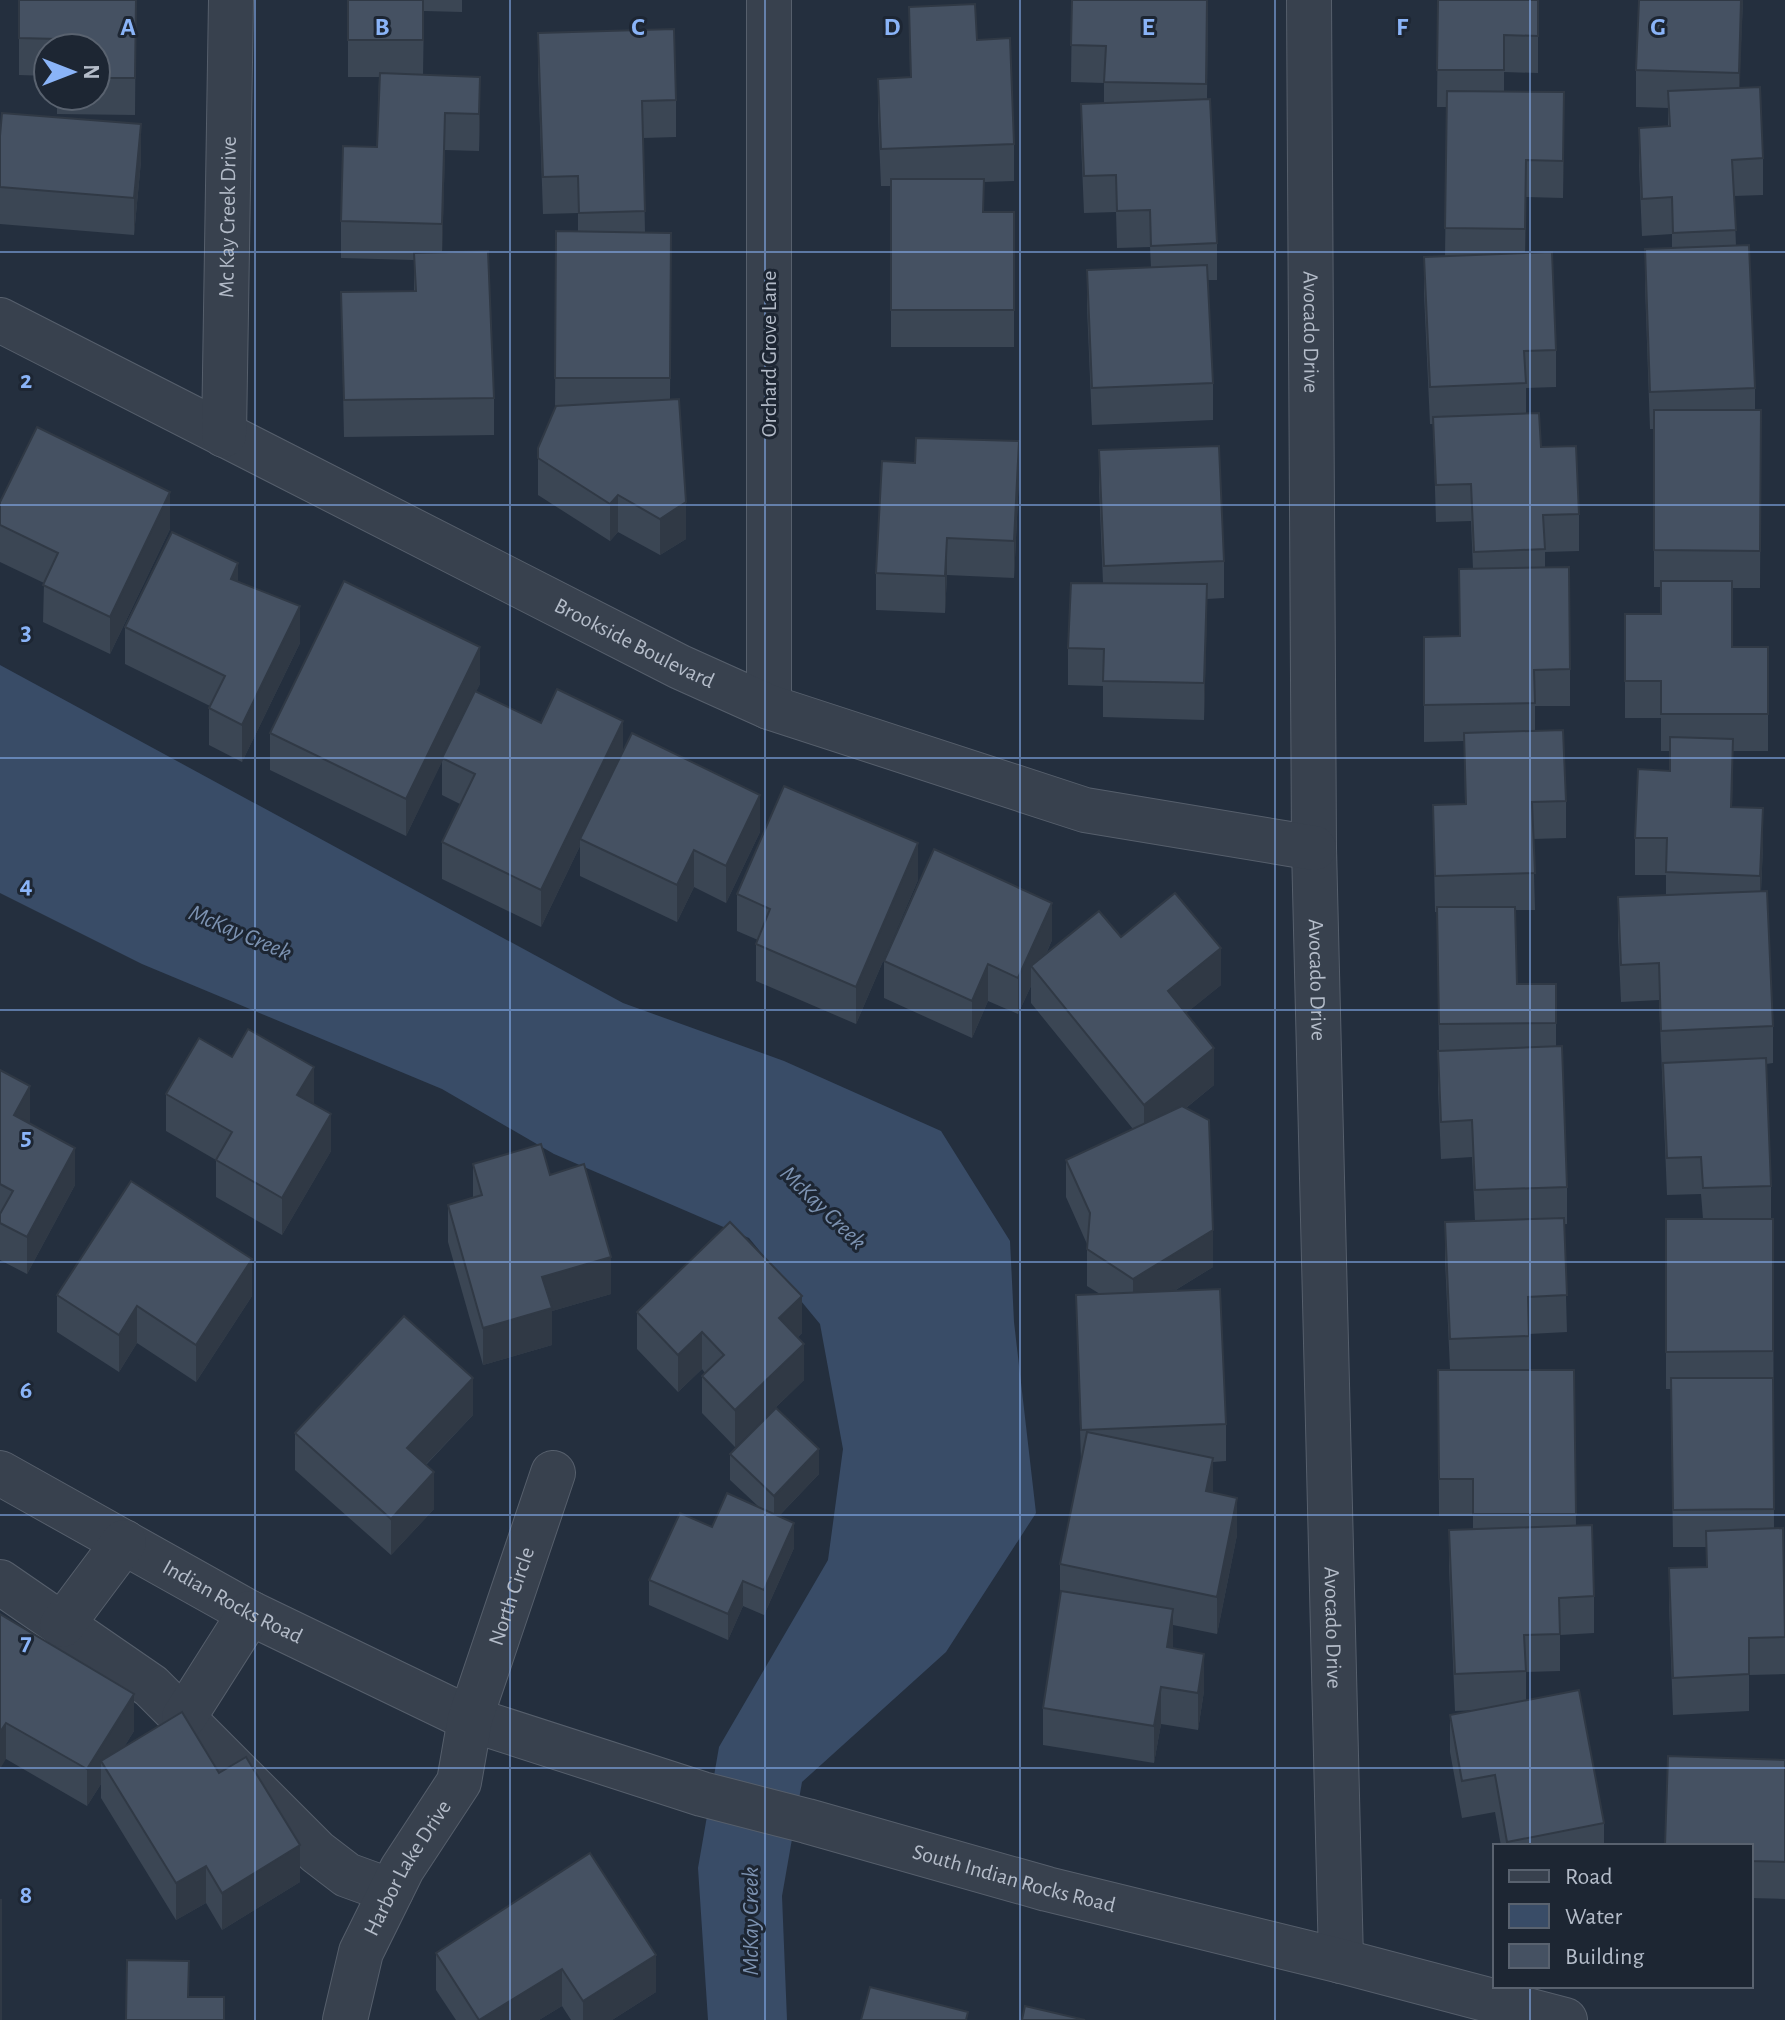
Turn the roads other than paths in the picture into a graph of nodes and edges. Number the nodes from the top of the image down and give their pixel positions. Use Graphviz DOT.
graph roads {
  1 [pos="231,0"];
  2 [pos="769,0"];
  3 [pos="1309,0"];
  4 [pos="0,320"];
  5 [pos="224,435"];
  6 [pos="769,707"];
  7 [pos="1314,848"];
  8 [pos="0,1473"];
  9 [pos="553,1473"];
  10 [pos="124,1542"];
  11 [pos="0,1582"];
  12 [pos="250,1613"];
  13 [pos="62,1625"];
  14 [pos="184,1717"];
  15 [pos="470,1719"];
  16 [pos="391,1891"];
  17 [pos="1341,1961"];
  18 [pos="345,2020"];
  19 [pos="1565,2020"];
  1 -- 5 [label="street, Mc Kay Creek Drive"];
  2 -- 6 [label="street, Orchard Grove Lane"];
  3 -- 7 [label="street, Avocado Drive"];
  4 -- 5 [label="street, Brookside Boulevard"];
  5 -- 6 [label="street, Brookside Boulevard"];
  6 -- 7 [label="street, Brookside Boulevard"];
  7 -- 17 [label="street, Avocado Drive"];
  8 -- 10 [label="street, Indian Rocks Road"];
  9 -- 15 [label="street, North Circle"];
  10 -- 12 [label="street, Indian Rocks Road"];
  10 -- 13 [label="street"];
  11 -- 13 [label="street"];
  12 -- 14 [label="street"];
  12 -- 15 [label="street, Indian Rocks Road"];
  13 -- 14 [label="street"];
  14 -- 16 [label="street"];
  15 -- 16 [label="street, Harbor Lake Drive"];
  15 -- 17 [label="street, South Indian Rocks Road"];
  16 -- 18 [label="street, Harbor Lake Drive"];
  17 -- 19 [label="street, South Indian Rocks Road"];
}
